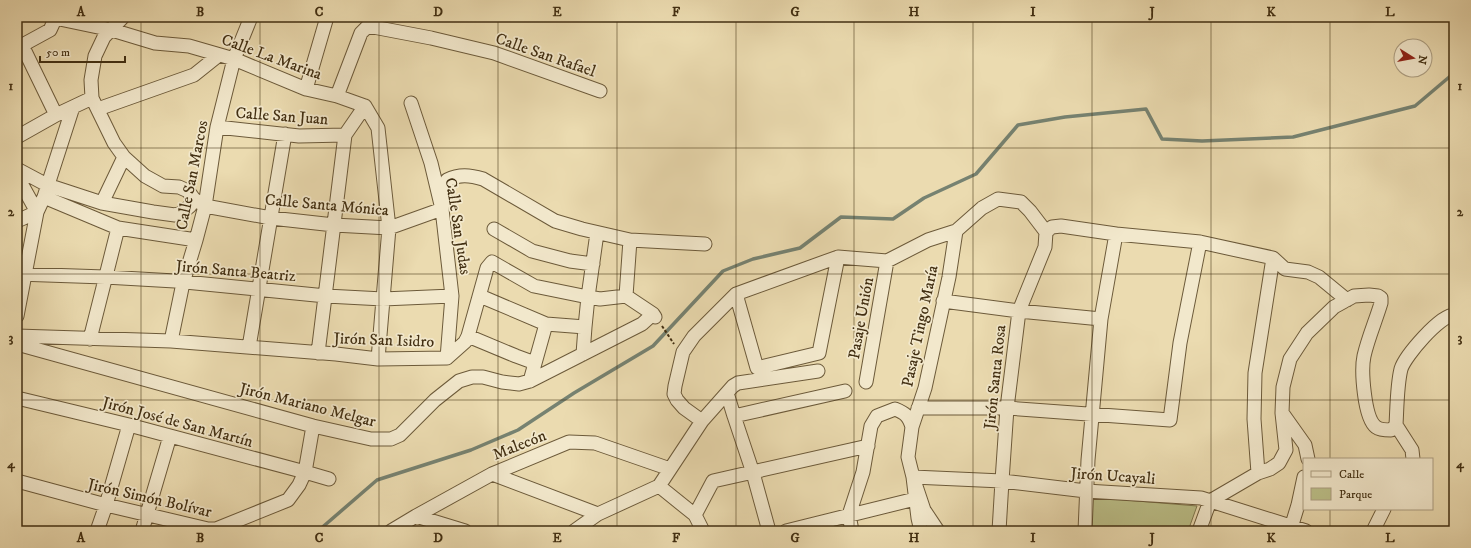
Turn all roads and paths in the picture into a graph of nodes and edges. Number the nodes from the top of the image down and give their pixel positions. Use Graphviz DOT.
graph roads {
  1 [pos="123,17"];
  2 [pos="251,17"];
  3 [pos="327,17"];
  4 [pos="54,18"];
  5 [pos="112,30"];
  6 [pos="19,46"];
  7 [pos="219,55"];
  8 [pos="234,59"];
  9 [pos="306,89"];
  10 [pos="600,91"];
  11 [pos="337,96"];
  12 [pos="410,103"];
  13 [pos="95,104"];
  14 [pos="365,106"];
  15 [pos="73,107"];
  16 [pos="56,115"];
  17 [pos="217,127"];
  18 [pos="285,134"];
  19 [pos="345,135"];
  20 [pos="17,137"];
  21 [pos="124,157"];
  22 [pos="17,169"];
  23 [pos="17,176"];
  24 [pos="46,191"];
  25 [pos="194,199"];
  26 [pos="102,202"];
  27 [pos="205,206"];
  28 [pos="442,209"];
  29 [pos="37,212"];
  30 [pos="271,218"];
  31 [pos="17,221"];
  32 [pos="334,225"];
  33 [pos="118,228"];
  34 [pos="389,228"];
  35 [pos="494,229"];
  36 [pos="956,231"];
  37 [pos="1046,232"];
  38 [pos="597,233"];
  39 [pos="1116,234"];
  40 [pos="196,240"];
  41 [pos="630,240"];
  42 [pos="1200,242"];
  43 [pos="705,244"];
  44 [pos="838,256"];
  45 [pos="1272,258"];
  46 [pos="887,261"];
  47 [pos="593,264"];
  48 [pos="21,274"];
  49 [pos="106,277"];
  50 [pos="184,283"];
  51 [pos="259,290"];
  52 [pos="736,294"];
  53 [pos="326,296"];
  54 [pos="452,296"];
  55 [pos="480,296"];
  56 [pos="626,296"];
  57 [pos="588,298"];
  58 [pos="382,299"];
  59 [pos="1347,300"];
  60 [pos="943,301"];
  61 [pos="1019,311"];
  62 [pos="654,315"];
  63 [pos="1454,315"];
  64 [pos="17,316"];
  65 [pos="1102,319"];
  66 [pos="546,324"];
  67 [pos="585,326"];
  68 [pos="17,336"];
  69 [pos="468,336"];
  70 [pos="90,339"];
  71 [pos="171,341"];
  72 [pos="17,344"];
  73 [pos="675,345"];
  74 [pos="249,347"];
  75 [pos="318,353"];
  76 [pos="583,354"];
  77 [pos="447,358"];
  78 [pos="378,359"];
  79 [pos="535,363"];
  80 [pos="818,371"];
  81 [pos="530,381"];
  82 [pos="866,382"];
  83 [pos="845,391"];
  84 [pos="727,393"];
  85 [pos="17,398"];
  86 [pos="918,408"];
  87 [pos="1007,408"];
  88 [pos="1282,413"];
  89 [pos="1093,414"];
  90 [pos="734,416"];
  91 [pos="702,421"];
  92 [pos="129,425"];
  93 [pos="1396,425"];
  94 [pos="313,426"];
  95 [pos="912,427"];
  96 [pos="170,436"];
  97 [pos="868,446"];
  98 [pos="1308,458"];
  99 [pos="1413,458"];
  100 [pos="670,469"];
  101 [pos="305,472"];
  102 [pos="753,473"];
  103 [pos="1258,473"];
  104 [pos="492,474"];
  105 [pos="912,477"];
  106 [pos="329,479"];
  107 [pos="17,481"];
  108 [pos="1002,481"];
  109 [pos="1303,481"];
  110 [pos="659,486"];
  111 [pos="1086,491"];
  112 [pos="915,499"];
  113 [pos="1210,501"];
  114 [pos="106,505"];
  115 [pos="1384,510"];
  116 [pos="148,514"];
  117 [pos="598,514"];
  118 [pos="695,515"];
  119 [pos="849,515"];
  120 [pos="416,516"];
  121 [pos="1291,529"];
  122 [pos="97,531"];
  123 [pos="142,531"];
  124 [pos="391,531"];
  125 [pos="465,531"];
  126 [pos="574,531"];
  127 [pos="703,531"];
  128 [pos="769,531"];
  129 [pos="786,531"];
  130 [pos="852,531"];
  131 [pos="921,531"];
  132 [pos="938,531"];
  133 [pos="999,531"];
  134 [pos="1085,531"];
  135 [pos="1198,531"];
  136 [pos="1306,531"];
  137 [pos="1373,531"];
  1 -- 5 [label="street"];
  2 -- 8 [label="street, Calle San Marcos"];
  3 -- 9 [label="street"];
  4 -- 5 [label="street, Calle La Marina"];
  4 -- 6 [label="street"];
  5 -- 7 [label="street, Calle La Marina"];
  5 -- 13 [label="street"];
  6 -- 16 [label="street"];
  7 -- 8 [label="street, Calle La Marina"];
  7 -- 13 [label="street"];
  8 -- 9 [label="street, Calle La Marina"];
  8 -- 17 [label="street, Calle San Marcos"];
  9 -- 11 [label="street, Calle La Marina"];
  10 -- 11 [label="street, Calle San Rafael"];
  11 -- 14 [label="street, Calle La Marina"];
  12 -- 28 [label="street, Calle San Judas"];
  13 -- 15 [label="street"];
  13 -- 21 [label="street, Calle Santa Mónica"];
  14 -- 19 [label="street"];
  14 -- 34 [label="street"];
  15 -- 16 [label="street"];
  15 -- 24 [label="street"];
  16 -- 20 [label="street"];
  17 -- 18 [label="street, Calle San Juan"];
  17 -- 27 [label="street, Calle San Marcos"];
  18 -- 19 [label="street, Calle San Juan"];
  18 -- 30 [label="street"];
  19 -- 32 [label="street"];
  21 -- 25 [label="street, Calle Santa Mónica"];
  21 -- 26 [label="street"];
  22 -- 24 [label="street"];
  23 -- 29 [label="street"];
  24 -- 26 [label="street"];
  24 -- 29 [label="street"];
  24 -- 33 [label="street"];
  25 -- 26 [label="street"];
  25 -- 27 [label="street, Calle Santa Mónica"];
  27 -- 30 [label="street, Calle Santa Mónica"];
  27 -- 40 [label="street, Calle San Marcos"];
  28 -- 34 [label="street, Calle Santa Mónica"];
  28 -- 38 [label="street"];
  28 -- 54 [label="street, Calle San Judas"];
  29 -- 31 [label="street"];
  29 -- 48 [label="street"];
  30 -- 32 [label="street, Calle Santa Mónica"];
  30 -- 51 [label="street"];
  32 -- 34 [label="street, Calle Santa Mónica"];
  32 -- 53 [label="street"];
  33 -- 40 [label="street"];
  33 -- 49 [label="street"];
  34 -- 58 [label="street"];
  35 -- 47 [label="street"];
  36 -- 37 [label="street"];
  36 -- 46 [label="street"];
  36 -- 60 [label="street, Pasaje Tingo María"];
  37 -- 39 [label="street"];
  37 -- 61 [label="street, Jirón Santa Rosa"];
  38 -- 41 [label="street"];
  38 -- 47 [label="street"];
  39 -- 42 [label="street"];
  39 -- 65 [label="street"];
  40 -- 50 [label="street, Calle San Marcos"];
  41 -- 43 [label="street"];
  41 -- 56 [label="street"];
  42 -- 45 [label="street"];
  42 -- 89 [label="street"];
  44 -- 46 [label="street"];
  44 -- 52 [label="street"];
  44 -- 52 [label="street"];
  45 -- 59 [label="street"];
  45 -- 103 [label="street"];
  46 -- 82 [label="street, Pasaje Unión"];
  47 -- 57 [label="street"];
  48 -- 49 [label="street, Jirón Santa Beatriz"];
  48 -- 64 [label="street"];
  49 -- 50 [label="street, Jirón Santa Beatriz"];
  49 -- 70 [label="street"];
  50 -- 51 [label="street, Jirón Santa Beatriz"];
  50 -- 71 [label="street, Calle San Marcos"];
  51 -- 53 [label="street, Jirón Santa Beatriz"];
  51 -- 74 [label="street"];
  52 -- 91 [label="street"];
  53 -- 58 [label="street, Jirón Santa Beatriz"];
  53 -- 75 [label="street"];
  54 -- 58 [label="street, Jirón Santa Beatriz"];
  54 -- 77 [label="street, Calle San Judas"];
  55 -- 57 [label="street, Jirón San Isidro"];
  55 -- 66 [label="street"];
  55 -- 69 [label="street, Jirón San Isidro"];
  56 -- 57 [label="street, Jirón San Isidro"];
  56 -- 62 [label="street"];
  57 -- 67 [label="street"];
  58 -- 78 [label="street"];
  59 -- 88 [label="street"];
  59 -- 93 [label="street"];
  60 -- 61 [label="street"];
  60 -- 86 [label="street, Pasaje Tingo María"];
  61 -- 65 [label="street"];
  61 -- 87 [label="street, Jirón Santa Rosa"];
  62 -- 73 [label="path"];
  62 -- 76 [label="street, Jirón Mariano Melgar"];
  63 -- 93 [label="street"];
  65 -- 89 [label="street"];
  66 -- 67 [label="street"];
  66 -- 79 [label="street"];
  67 -- 76 [label="street"];
  68 -- 70 [label="street, Jirón San Isidro"];
  69 -- 77 [label="street, Jirón San Isidro"];
  69 -- 79 [label="street"];
  70 -- 71 [label="street, Jirón San Isidro"];
  71 -- 74 [label="street, Jirón San Isidro"];
  72 -- 94 [label="street, Jirón Mariano Melgar"];
  74 -- 75 [label="street, Jirón San Isidro"];
  75 -- 78 [label="street, Jirón San Isidro"];
  76 -- 81 [label="street, Jirón Mariano Melgar"];
  77 -- 78 [label="street, Jirón San Isidro"];
  79 -- 81 [label="street"];
  80 -- 84 [label="street"];
  81 -- 94 [label="street, Jirón Mariano Melgar"];
  83 -- 90 [label="street"];
  84 -- 90 [label="street"];
  84 -- 91 [label="street"];
  85 -- 92 [label="street, Jirón José de San Martín"];
  86 -- 87 [label="street"];
  86 -- 95 [label="street, Pasaje Tingo María"];
  87 -- 89 [label="street"];
  87 -- 108 [label="street, Jirón Santa Rosa"];
  88 -- 98 [label="street"];
  88 -- 103 [label="street"];
  89 -- 111 [label="street"];
  90 -- 102 [label="street"];
  91 -- 100 [label="street"];
  92 -- 96 [label="street, Jirón José de San Martín"];
  92 -- 114 [label="street"];
  93 -- 99 [label="street"];
  94 -- 101 [label="street, Jirón Simón Bolívar"];
  95 -- 97 [label="street"];
  95 -- 105 [label="street, Pasaje Tingo María"];
  96 -- 101 [label="street, Jirón José de San Martín"];
  96 -- 116 [label="street"];
  97 -- 102 [label="street"];
  97 -- 119 [label="street"];
  100 -- 104 [label="street, Malecón"];
  100 -- 110 [label="street"];
  101 -- 106 [label="street, Jirón José de San Martín"];
  101 -- 116 [label="street, Jirón Simón Bolívar"];
  102 -- 118 [label="street"];
  102 -- 128 [label="street"];
  103 -- 113 [label="street"];
  104 -- 117 [label="street"];
  104 -- 120 [label="street, Malecón"];
  105 -- 108 [label="street, Jirón Ucayali"];
  105 -- 112 [label="street"];
  105 -- 132 [label="street"];
  107 -- 114 [label="street, Jirón Simón Bolívar"];
  108 -- 111 [label="street, Jirón Ucayali"];
  108 -- 133 [label="street, Jirón Santa Rosa"];
  109 -- 121 [label="street"];
  110 -- 117 [label="street"];
  110 -- 118 [label="street"];
  111 -- 113 [label="street, Jirón Ucayali"];
  111 -- 134 [label="street"];
  112 -- 119 [label="street"];
  112 -- 131 [label="street"];
  113 -- 121 [label="street, Jirón Ucayali"];
  113 -- 135 [label="street"];
  114 -- 116 [label="street, Jirón Simón Bolívar"];
  114 -- 122 [label="street"];
  115 -- 137 [label="street"];
  116 -- 123 [label="street"];
  117 -- 126 [label="street"];
  118 -- 127 [label="street"];
  119 -- 129 [label="street"];
  119 -- 130 [label="street"];
  120 -- 124 [label="street, Malecón"];
  120 -- 125 [label="street"];
  121 -- 136 [label="street, Jirón Ucayali"];
}
